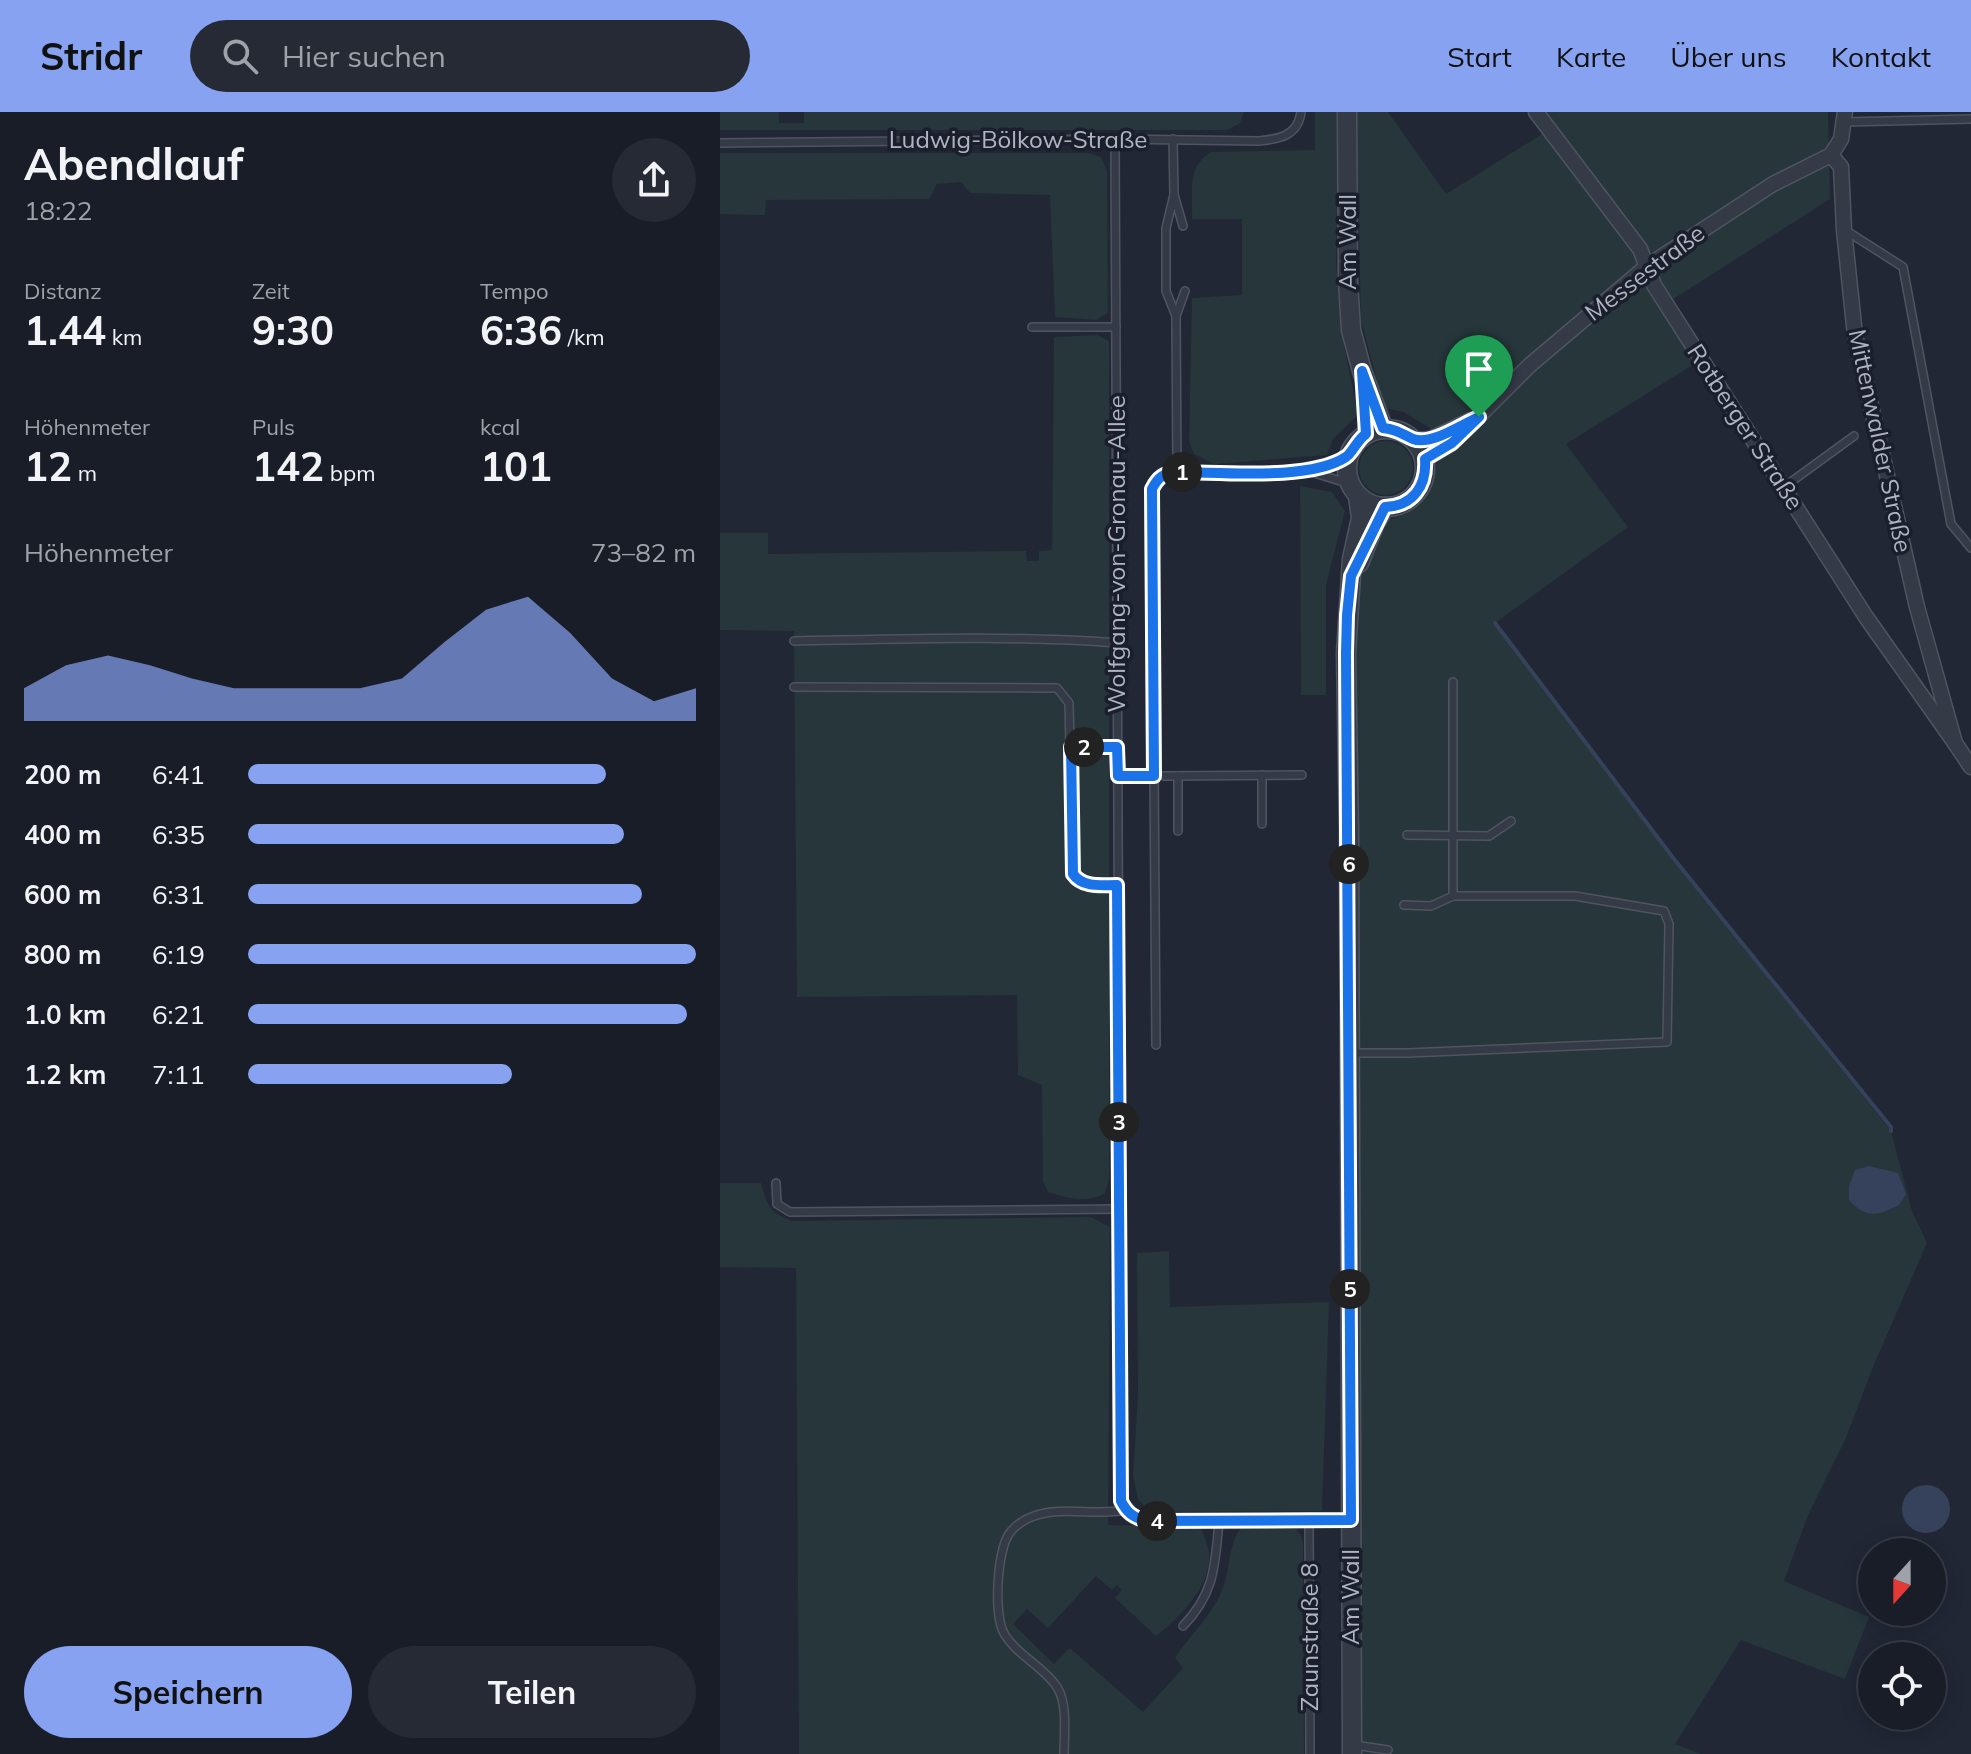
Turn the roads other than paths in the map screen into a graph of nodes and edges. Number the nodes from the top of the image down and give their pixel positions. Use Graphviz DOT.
graph roads {
  1 [pos="1301,112"];
  2 [pos="1347,112"];
  3 [pos="1536,112"];
  4 [pos="1845,117"];
  5 [pos="1971,119"];
  6 [pos="1115,139"];
  7 [pos="1173,139"];
  8 [pos="720,143"];
  9 [pos="1831,155"];
  10 [pos="1174,195"];
  11 [pos="1183,226"];
  12 [pos="1844,230"];
  13 [pos="1646,267"];
  14 [pos="1185,291"];
  15 [pos="1176,316"];
  16 [pos="1032,327"];
  17 [pos="1116,327"];
  18 [pos="1479,417"];
  19 [pos="1375,431"];
  20 [pos="1854,436"];
  21 [pos="1414,440"];
  22 [pos="1348,456"];
  23 [pos="1425,459"];
  24 [pos="1308,471"];
  25 [pos="1177,472"];
  26 [pos="1784,487"];
  27 [pos="1354,490"];
  28 [pos="1385,507"];
  29 [pos="1971,548"];
  30 [pos="1351,576"];
  31 [pos="794,641"];
  32 [pos="1117,643"];
  33 [pos="1453,682"];
  34 [pos="794,687"];
  35 [pos="1955,743"];
  36 [pos="1071,747"];
  37 [pos="1117,747"];
  38 [pos="1971,767"];
  39 [pos="1262,775"];
  40 [pos="1302,775"];
  41 [pos="1118,776"];
  42 [pos="1154,776"];
  43 [pos="1164,776"];
  44 [pos="1178,776"];
  45 [pos="1511,821"];
  46 [pos="1262,824"];
  47 [pos="1178,831"];
  48 [pos="1407,835"];
  49 [pos="1453,836"];
  50 [pos="1117,885"];
  51 [pos="1453,896"];
  52 [pos="1404,905"];
  53 [pos="1156,1045"];
  54 [pos="1350,1053"];
  55 [pos="776,1183"];
  56 [pos="1119,1209"];
  57 [pos="1125,1510"];
  58 [pos="1351,1520"];
  59 [pos="1219,1521"];
  60 [pos="1309,1521"];
  61 [pos="1183,1626"];
  62 [pos="1352,1749"];
  63 [pos="1388,1750"];
  64 [pos="1064,1754"];
  65 [pos="1310,1754"];
  1 -- 7 [label="lane, Ludwig-Bölkow-Straße"];
  2 -- 19 [label="street, Am Wall"];
  3 -- 13 [label="street, Rotberger Straße"];
  4 -- 5 [label="lane"];
  4 -- 9 [label="street"];
  6 -- 7 [label="lane, Ludwig-Bölkow-Straße"];
  6 -- 8 [label="lane, Ludwig-Bölkow-Straße"];
  6 -- 17 [label="lane, Wolfgang-von-Gronau-Allee"];
  7 -- 10 [label="lane"];
  9 -- 12 [label="street, Mittenwalder Straße"];
  9 -- 13 [label="street, Messestraße"];
  10 -- 11 [label="lane"];
  10 -- 15 [label="lane"];
  12 -- 29 [label="lane"];
  12 -- 35 [label="street, Mittenwalder Straße"];
  13 -- 18 [label="street, Messestraße"];
  13 -- 26 [label="street, Rotberger Straße"];
  14 -- 15 [label="lane"];
  15 -- 25 [label="lane"];
  16 -- 17 [label="lane"];
  17 -- 32 [label="lane, Wolfgang-von-Gronau-Allee"];
  18 -- 21 [label="street, Messestraße"];
  18 -- 23 [label="street, Messestraße"];
  19 -- 21 [label="street"];
  19 -- 22 [label="street"];
  20 -- 26 [label="lane"];
  21 -- 23 [label="street"];
  22 -- 24 [label="lane"];
  22 -- 27 [label="street"];
  23 -- 28 [label="street"];
  24 -- 25 [label="lane"];
  24 -- 27 [label="lane"];
  25 -- 42 [label="lane"];
  26 -- 35 [label="street, Rotberger Straße"];
  27 -- 28 [label="street"];
  27 -- 30 [label="street, Am Wall"];
  28 -- 30 [label="street, Am Wall"];
  30 -- 54 [label="street, Am Wall"];
  31 -- 32 [label="lane"];
  32 -- 37 [label="lane, Wolfgang-von-Gronau-Allee"];
  33 -- 49 [label="lane"];
  34 -- 36 [label="lane"];
  35 -- 38 [label="street, Mittenwalder Straße"];
  36 -- 37 [label="lane"];
  36 -- 50 [label="lane"];
  37 -- 41 [label="lane, Wolfgang-von-Gronau-Allee"];
  39 -- 40 [label="lane"];
  39 -- 44 [label="lane"];
  39 -- 46 [label="lane"];
  41 -- 42 [label="lane"];
  41 -- 50 [label="lane, Wolfgang-von-Gronau-Allee"];
  42 -- 53 [label="lane"];
  43 -- 44 [label="lane"];
  44 -- 47 [label="lane"];
  45 -- 49 [label="lane"];
  48 -- 49 [label="lane"];
  49 -- 51 [label="lane"];
  50 -- 56 [label="lane, Wolfgang-von-Gronau-Allee"];
  51 -- 52 [label="lane"];
  51 -- 54 [label="lane"];
  54 -- 58 [label="street, Am Wall"];
  55 -- 56 [label="lane"];
  56 -- 57 [label="lane, Wolfgang-von-Gronau-Allee"];
  57 -- 59 [label="lane"];
  57 -- 64 [label="lane"];
  58 -- 60 [label="lane"];
  58 -- 62 [label="street, Am Wall"];
  59 -- 60 [label="lane"];
  59 -- 61 [label="lane"];
  60 -- 65 [label="lane, Zaunstraße 8"];
  62 -- 63 [label="lane"];
}
